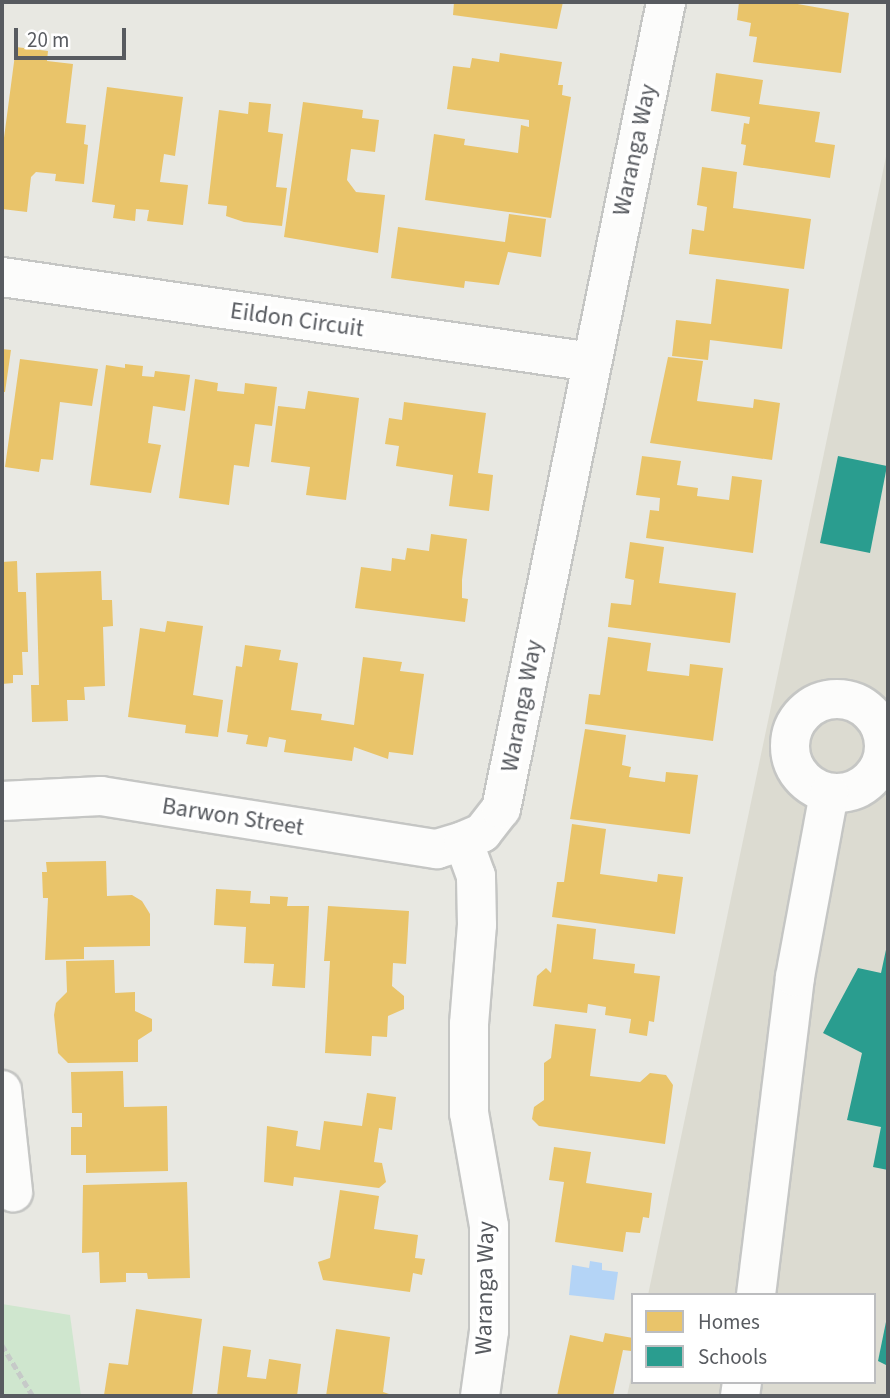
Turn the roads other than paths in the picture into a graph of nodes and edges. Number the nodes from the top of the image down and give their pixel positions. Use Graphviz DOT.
graph roads {
  1 [pos="666,2"];
  2 [pos="2,277"];
  3 [pos="592,362"];
  4 [pos="829,793"];
  5 [pos="2,801"];
  6 [pos="463,841"];
  7 [pos="2,1090"];
  8 [pos="13,1192"];
  9 [pos="756,1293"];
  10 [pos="480,1396"];
  1 -- 3 [label="street, Waranga Way"];
  2 -- 3 [label="street, Eildon Circuit"];
  3 -- 6 [label="street, Waranga Way"];
  4 -- 9 [label="street"];
  5 -- 6 [label="street, Barwon Street"];
  6 -- 10 [label="street, Waranga Way"];
  7 -- 8 [label="street"];
}
